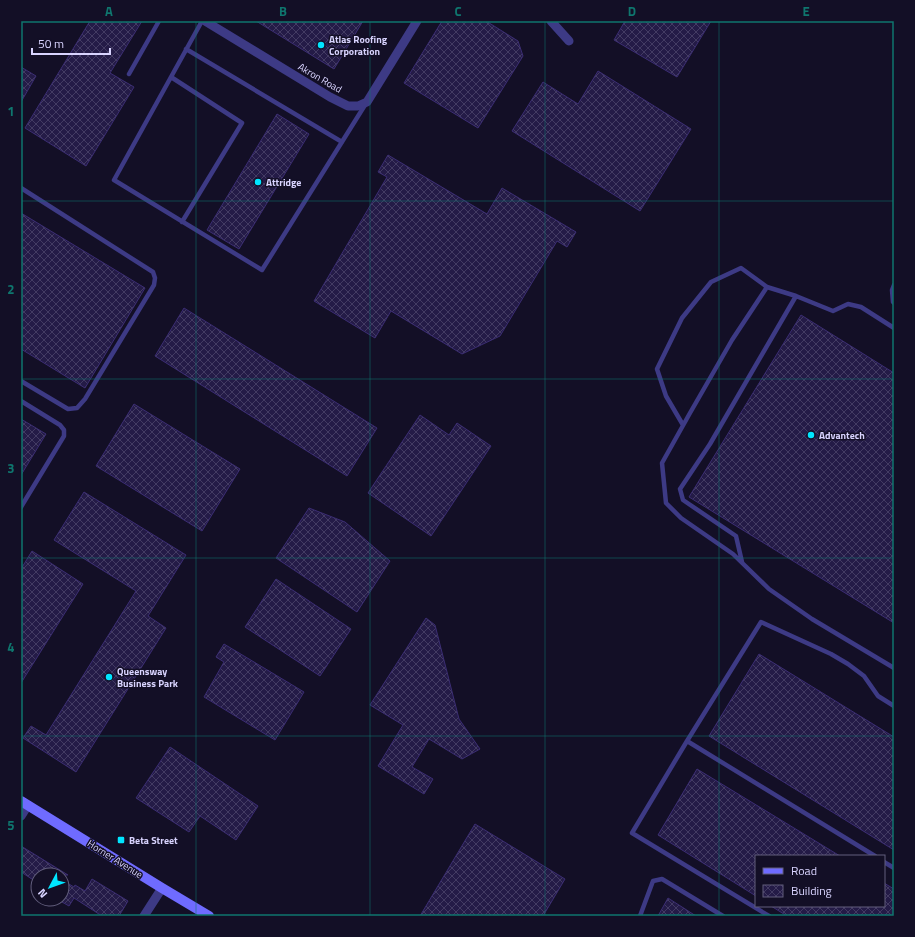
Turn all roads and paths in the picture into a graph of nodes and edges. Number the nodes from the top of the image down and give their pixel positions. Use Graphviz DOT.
graph roads {
  1 [pos="158,21"];
  2 [pos="202,21"];
  3 [pos="417,21"];
  4 [pos="551,21"];
  5 [pos="209,22"];
  6 [pos="569,41"];
  7 [pos="186,49"];
  8 [pos="129,74"];
  9 [pos="171,77"];
  10 [pos="367,102"];
  11 [pos="342,142"];
  12 [pos="21,188"];
  13 [pos="182,222"];
  14 [pos="894,285"];
  15 [pos="767,286"];
  16 [pos="796,296"];
  17 [pos="894,303"];
  18 [pos="894,328"];
  19 [pos="21,381"];
  20 [pos="21,401"];
  21 [pos="683,425"];
  22 [pos="21,507"];
  23 [pos="742,562"];
  24 [pos="894,668"];
  25 [pos="894,706"];
  26 [pos="687,741"];
  27 [pos="24,803"];
  28 [pos="21,816"];
  29 [pos="873,855"];
  30 [pos="885,863"];
  31 [pos="894,868"];
  32 [pos="162,888"];
  33 [pos="144,916"];
  34 [pos="208,916"];
  35 [pos="640,916"];
  36 [pos="724,916"];
  37 [pos="769,916"];
  1 -- 8 [label="lane"];
  2 -- 7 [label="lane"];
  3 -- 10 [label="street"];
  4 -- 6 [label="street"];
  5 -- 10 [label="street, Akron Road"];
  7 -- 9 [label="lane"];
  7 -- 11 [label="lane"];
  9 -- 13 [label="lane"];
  9 -- 13 [label="lane"];
  10 -- 11 [label="lane"];
  11 -- 13 [label="lane"];
  12 -- 19 [label="lane"];
  14 -- 17 [label="lane"];
  15 -- 16 [label="lane"];
  15 -- 21 [label="lane"];
  15 -- 21 [label="lane"];
  16 -- 18 [label="lane"];
  16 -- 23 [label="lane"];
  20 -- 22 [label="lane"];
  21 -- 23 [label="lane"];
  23 -- 24 [label="lane"];
  25 -- 26 [label="lane"];
  26 -- 29 [label="lane"];
  26 -- 37 [label="lane"];
  27 -- 28 [label="street"];
  27 -- 32 [label="main road, Horner Avenue"];
  30 -- 31 [label="lane"];
  32 -- 33 [label="street"];
  32 -- 34 [label="main road, Horner Avenue"];
  35 -- 36 [label="lane"];
}
